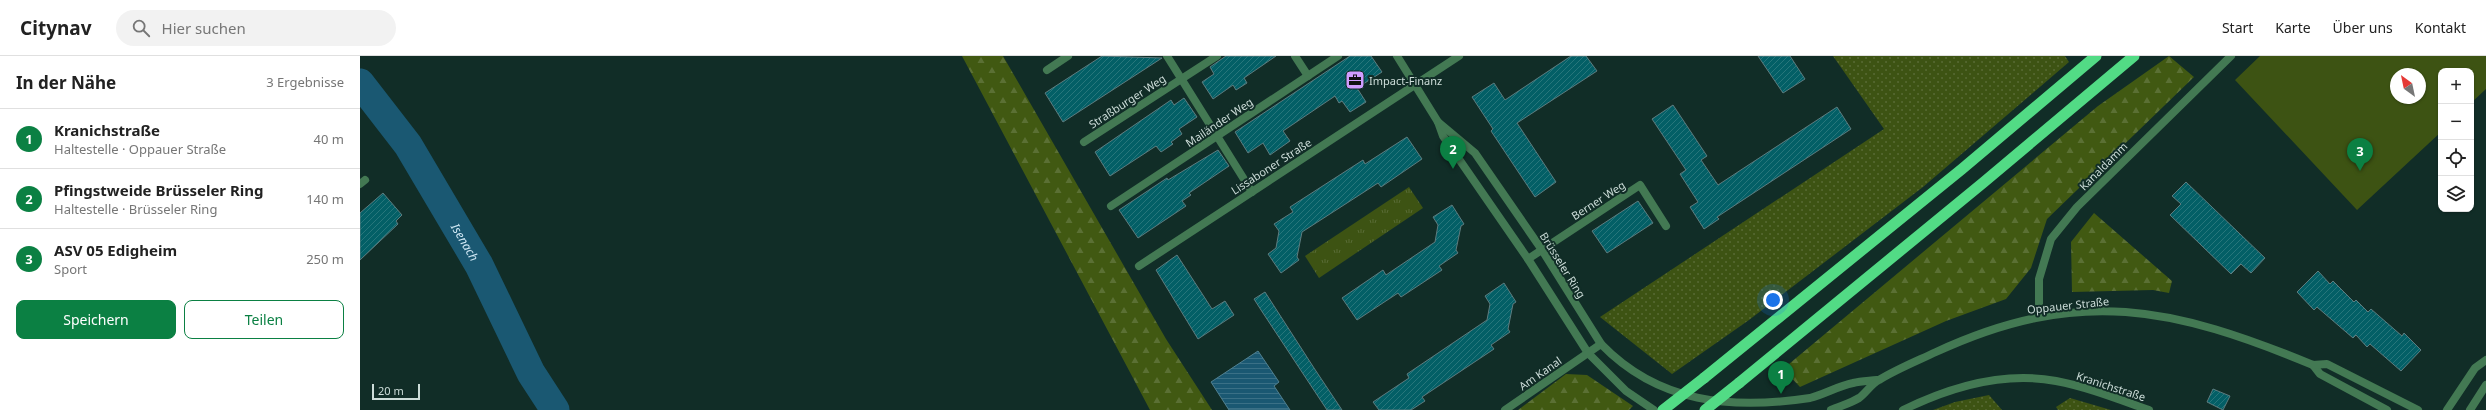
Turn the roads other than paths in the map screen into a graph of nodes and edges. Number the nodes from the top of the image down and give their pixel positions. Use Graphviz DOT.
graph roads {
  1 [pos="1068,56"];
  2 [pos="1167,56"];
  3 [pos="1217,56"];
  4 [pos="1295,56"];
  5 [pos="1338,56"];
  6 [pos="1397,56"];
  7 [pos="1459,56"];
  8 [pos="2096,56"];
  9 [pos="2134,56"];
  10 [pos="2231,56"];
  11 [pos="1047,70"];
  12 [pos="1308,76"];
  13 [pos="1182,79"];
  14 [pos="1415,85"];
  15 [pos="1438,122"];
  16 [pos="1217,137"];
  17 [pos="1084,142"];
  18 [pos="1252,192"];
  19 [pos="1111,206"];
  20 [pos="1666,226"];
  21 [pos="1542,250"];
  22 [pos="1528,259"];
  23 [pos="1140,266"];
  24 [pos="2039,316"];
  25 [pos="1601,344"];
  26 [pos="1588,353"];
  27 [pos="2486,360"];
  28 [pos="2313,365"];
  29 [pos="1877,380"];
  30 [pos="2486,385"];
  31 [pos="1686,399"];
  32 [pos="1505,410"];
  33 [pos="1654,410"];
  34 [pos="1663,410"];
  35 [pos="1705,410"];
  36 [pos="1831,410"];
  37 [pos="1903,410"];
  38 [pos="2149,410"];
  39 [pos="2387,410"];
  40 [pos="2418,410"];
  41 [pos="2447,410"];
  42 [pos="2470,410"];
  1 -- 11 [label="street"];
  2 -- 13 [label="street, Straßburger Weg"];
  3 -- 13 [label="street, Straßburger Weg"];
  4 -- 12 [label="street"];
  5 -- 12 [label="street, Mailänder Weg"];
  6 -- 14 [label="street, Brüsseler Ring"];
  7 -- 14 [label="street, Lissaboner Straße"];
  8 -- 34 [label="highway, bridge"];
  9 -- 35 [label="highway, bridge"];
  10 -- 24 [label="street, Kanaldamm"];
  12 -- 16 [label="street, Mailänder Weg"];
  13 -- 16 [label="street, Straßburger Weg"];
  13 -- 17 [label="street, Straßburger Weg"];
  14 -- 15 [label="street, Brüsseler Ring"];
  14 -- 18 [label="street, Lissaboner Straße"];
  15 -- 21 [label="street, Brüsseler Ring"];
  15 -- 22 [label="street, Brüsseler Ring"];
  16 -- 18 [label="street, Straßburger Weg"];
  16 -- 19 [label="street, Mailänder Weg"];
  18 -- 23 [label="street, Lissaboner Straße"];
  20 -- 21 [label="street, Berner Weg"];
  21 -- 22 [label="street, Berner Weg"];
  21 -- 25 [label="street, Brüsseler Ring"];
  22 -- 26 [label="street, Brüsseler Ring"];
  24 -- 28 [label="street, Oppauer Straße"];
  24 -- 29 [label="street, Oppauer Straße"];
  25 -- 26 [label="street"];
  25 -- 31 [label="street, Brüsseler Ring"];
  26 -- 32 [label="street, Am Kanal"];
  26 -- 33 [label="street, Brüsseler Ring"];
  27 -- 41 [label="street"];
  28 -- 39 [label="street, Oppauer Straße"];
  28 -- 40 [label="street, Oppauer Straße"];
  29 -- 31 [label="street, Oppauer Straße"];
  29 -- 36 [label="street, Oppauer Straße"];
  30 -- 42 [label="street"];
  37 -- 38 [label="street, Kranichstraße"];
}
